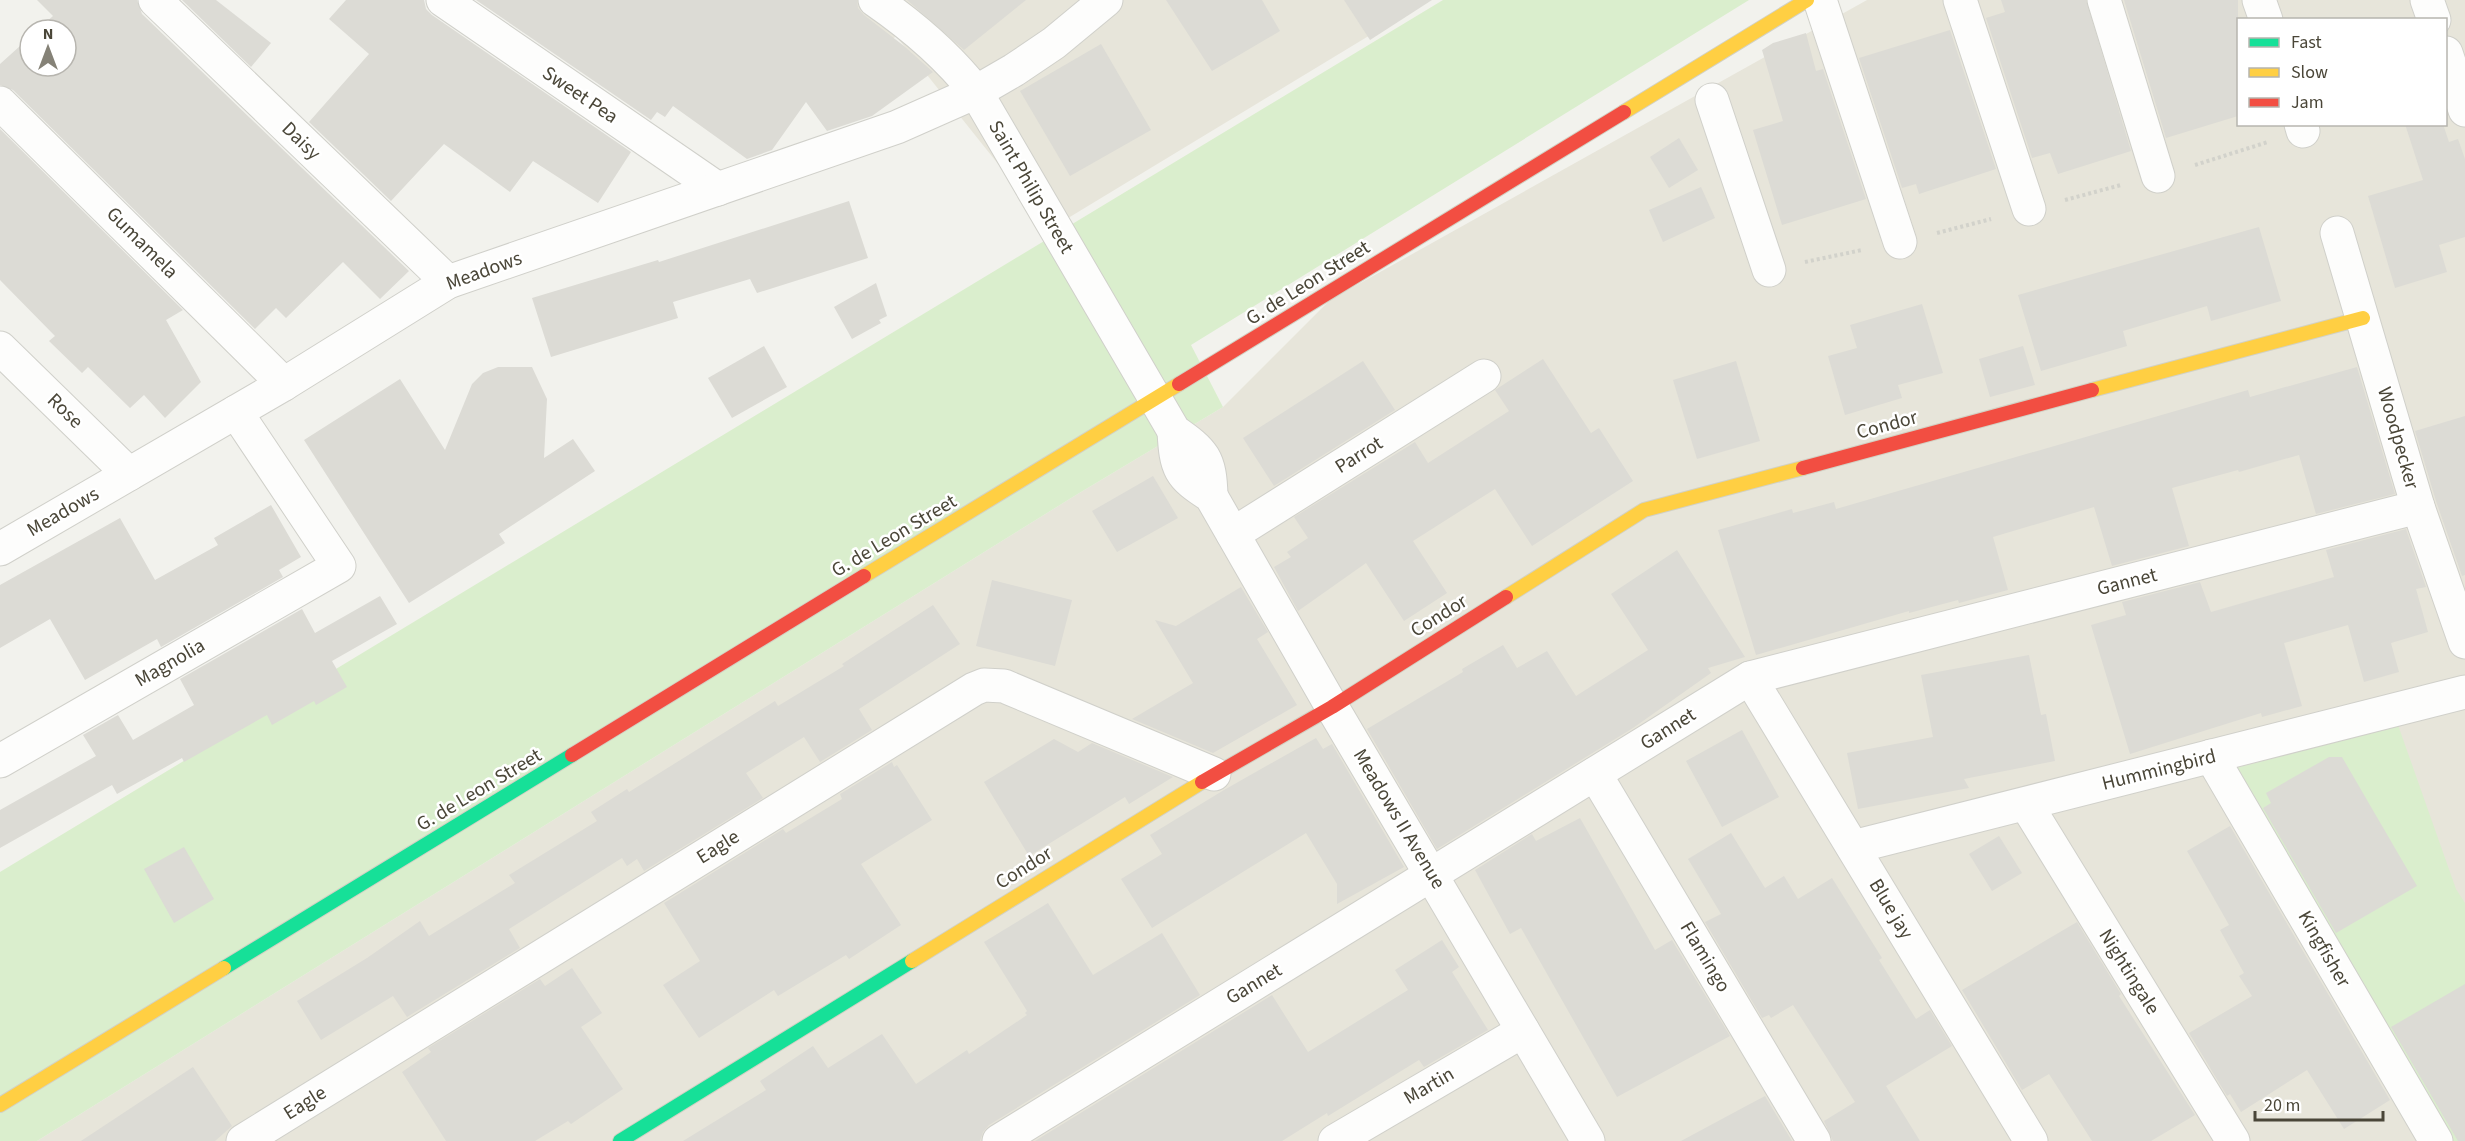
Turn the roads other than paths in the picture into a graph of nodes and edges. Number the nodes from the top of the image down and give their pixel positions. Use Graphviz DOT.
graph roads {
  1 [pos="155,0"];
  2 [pos="442,0"];
  3 [pos="875,0"];
  4 [pos="1106,0"];
  5 [pos="1807,0"];
  6 [pos="1820,0"];
  7 [pos="1960,0"];
  8 [pos="2104,0"];
  9 [pos="2259,0"];
  10 [pos="2427,0"];
  11 [pos="2265,18"];
  12 [pos="2433,18"];
  13 [pos="2447,59"];
  14 [pos="976,92"];
  15 [pos="1712,100"];
  16 [pos="0,103"];
  17 [pos="2465,110"];
  18 [pos="2158,176"];
  19 [pos="718,189"];
  20 [pos="2029,209"];
  21 [pos="2337,233"];
  22 [pos="1900,242"];
  23 [pos="1769,270"];
  24 [pos="448,282"];
  25 [pos="2363,318"];
  26 [pos="0,348"];
  27 [pos="1484,376"];
  28 [pos="284,384"];
  29 [pos="1155,399"];
  30 [pos="236,412"];
  31 [pos="129,474"];
  32 [pos="2418,507"];
  33 [pos="1233,534"];
  34 [pos="0,549"];
  35 [pos="2465,642"];
  36 [pos="1750,678"];
  37 [pos="2465,692"];
  38 [pos="1332,707"];
  39 [pos="2211,756"];
  40 [pos="0,761"];
  41 [pos="1214,774"];
  42 [pos="1596,774"];
  43 [pos="2026,804"];
  44 [pos="1853,847"];
  45 [pos="1432,876"];
  46 [pos="1523,1031"];
  47 [pos="0,1105"];
  48 [pos="243,1141"];
  49 [pos="620,1141"];
  50 [pos="999,1141"];
  51 [pos="1335,1141"];
  52 [pos="1588,1141"];
  53 [pos="1814,1141"];
  54 [pos="2031,1141"];
  55 [pos="2233,1141"];
  56 [pos="2436,1141"];
  1 -- 24 [label="street, Daisy"];
  2 -- 19 [label="street, Sweet Pea"];
  3 -- 14 [label="street, Saint Philip Street"];
  4 -- 14 [label="street, Meadows"];
  5 -- 29 [label="street, G. de Leon Street"];
  6 -- 22 [label="street"];
  7 -- 20 [label="street"];
  8 -- 18 [label="street"];
  9 -- 11 [label="street"];
  10 -- 12 [label="street"];
  13 -- 17 [label="street"];
  14 -- 19 [label="street, Meadows"];
  14 -- 29 [label="street, Saint Philip Street"];
  15 -- 23 [label="street"];
  16 -- 28 [label="street, Gumamela"];
  19 -- 24 [label="street, Meadows"];
  21 -- 25 [label="street, Woodpecker"];
  24 -- 28 [label="street, Meadows"];
  25 -- 32 [label="street, Woodpecker"];
  25 -- 38 [label="street, Condor"];
  26 -- 31 [label="street, Rose"];
  27 -- 33 [label="street, Parrot"];
  28 -- 30 [label="street, Meadows"];
  29 -- 33 [label="street, Meadows II Avenue"];
  29 -- 47 [label="street, G. de Leon Street"];
  30 -- 31 [label="street, Meadows"];
  30 -- 40 [label="street, Magnolia"];
  31 -- 34 [label="street, Meadows"];
  32 -- 35 [label="street, Woodpecker"];
  32 -- 36 [label="street, Gannet"];
  33 -- 38 [label="street, Meadows II Avenue"];
  36 -- 42 [label="street, Gannet"];
  36 -- 44 [label="street, Blue jay"];
  37 -- 39 [label="street, Hummingbird"];
  38 -- 41 [label="street, Condor"];
  38 -- 45 [label="street, Meadows II Avenue"];
  39 -- 43 [label="street, Hummingbird"];
  39 -- 56 [label="street, Kingfisher"];
  41 -- 48 [label="street, Eagle"];
  41 -- 49 [label="street, Condor"];
  42 -- 45 [label="street, Gannet"];
  42 -- 53 [label="street, Flamingo"];
  43 -- 44 [label="street, Hummingbird"];
  43 -- 55 [label="street, Nightingale"];
  44 -- 54 [label="street, Blue jay"];
  45 -- 46 [label="street, Meadows II Avenue"];
  45 -- 50 [label="street, Gannet"];
  46 -- 51 [label="street, Martin"];
  46 -- 52 [label="street, Meadows II Avenue"];
}
